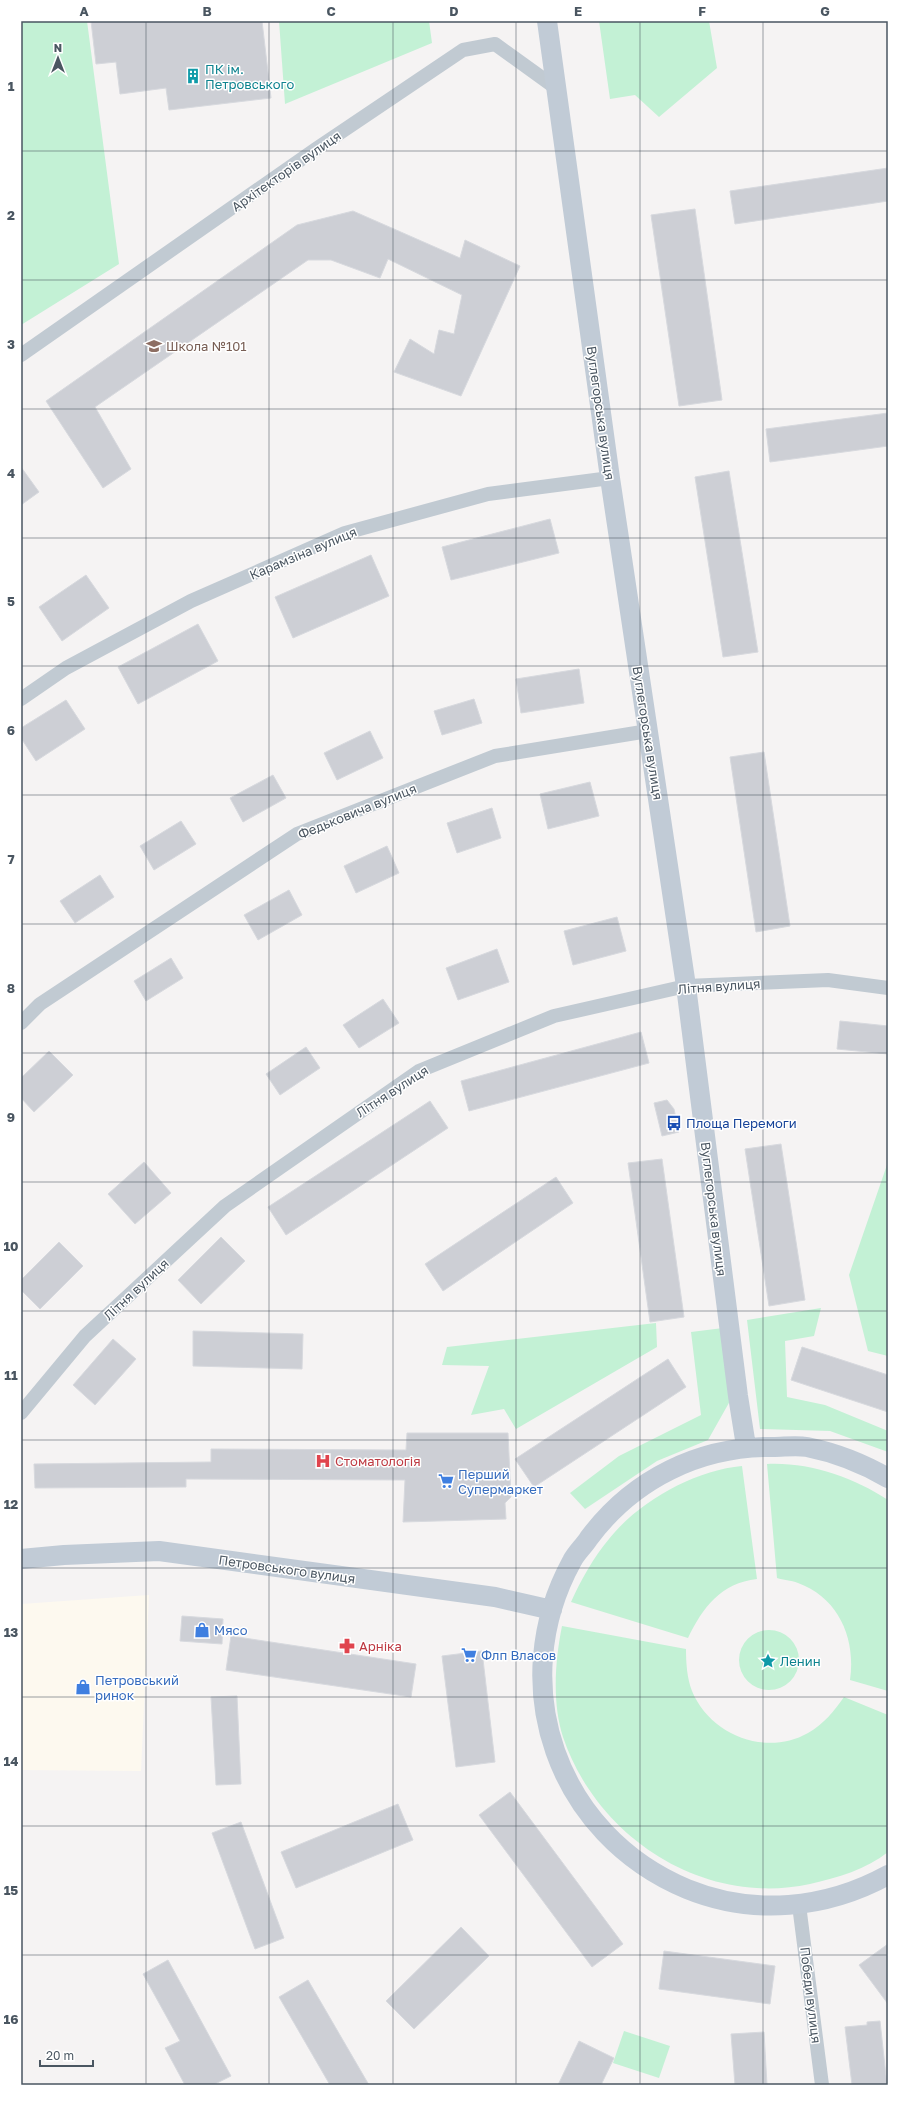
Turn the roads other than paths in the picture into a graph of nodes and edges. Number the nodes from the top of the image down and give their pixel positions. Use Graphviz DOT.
graph roads {
  1 [pos="547,21"];
  2 [pos="556,88"];
  3 [pos="21,355"];
  4 [pos="610,478"];
  5 [pos="21,699"];
  6 [pos="648,731"];
  7 [pos="686,986"];
  8 [pos="888,988"];
  9 [pos="21,1023"];
  10 [pos="21,1413"];
  11 [pos="746,1446"];
  12 [pos="888,1478"];
  13 [pos="21,1559"];
  14 [pos="552,1610"];
  15 [pos="888,1875"];
  16 [pos="799,1905"];
  17 [pos="822,2085"];
  1 -- 2 [label="main road, Вуглегорська вулиця"];
  2 -- 3 [label="street, Архітекторів вулиця"];
  2 -- 4 [label="main road, Вуглегорська вулиця"];
  4 -- 5 [label="street, Карамзіна вулиця"];
  4 -- 6 [label="main road, Вуглегорська вулиця"];
  6 -- 7 [label="main road, Вуглегорська вулиця"];
  6 -- 9 [label="street, Федьковича вулиця"];
  7 -- 8 [label="street, Літня вулиця"];
  7 -- 10 [label="street, Літня вулиця"];
  7 -- 11 [label="main road, Вуглегорська вулиця"];
  11 -- 12 [label="main road"];
  11 -- 14 [label="main road"];
  13 -- 14 [label="main road, Петровського вулиця"];
  14 -- 16 [label="main road"];
  15 -- 16 [label="main road"];
  16 -- 17 [label="street, Победи вулиця"];
}
